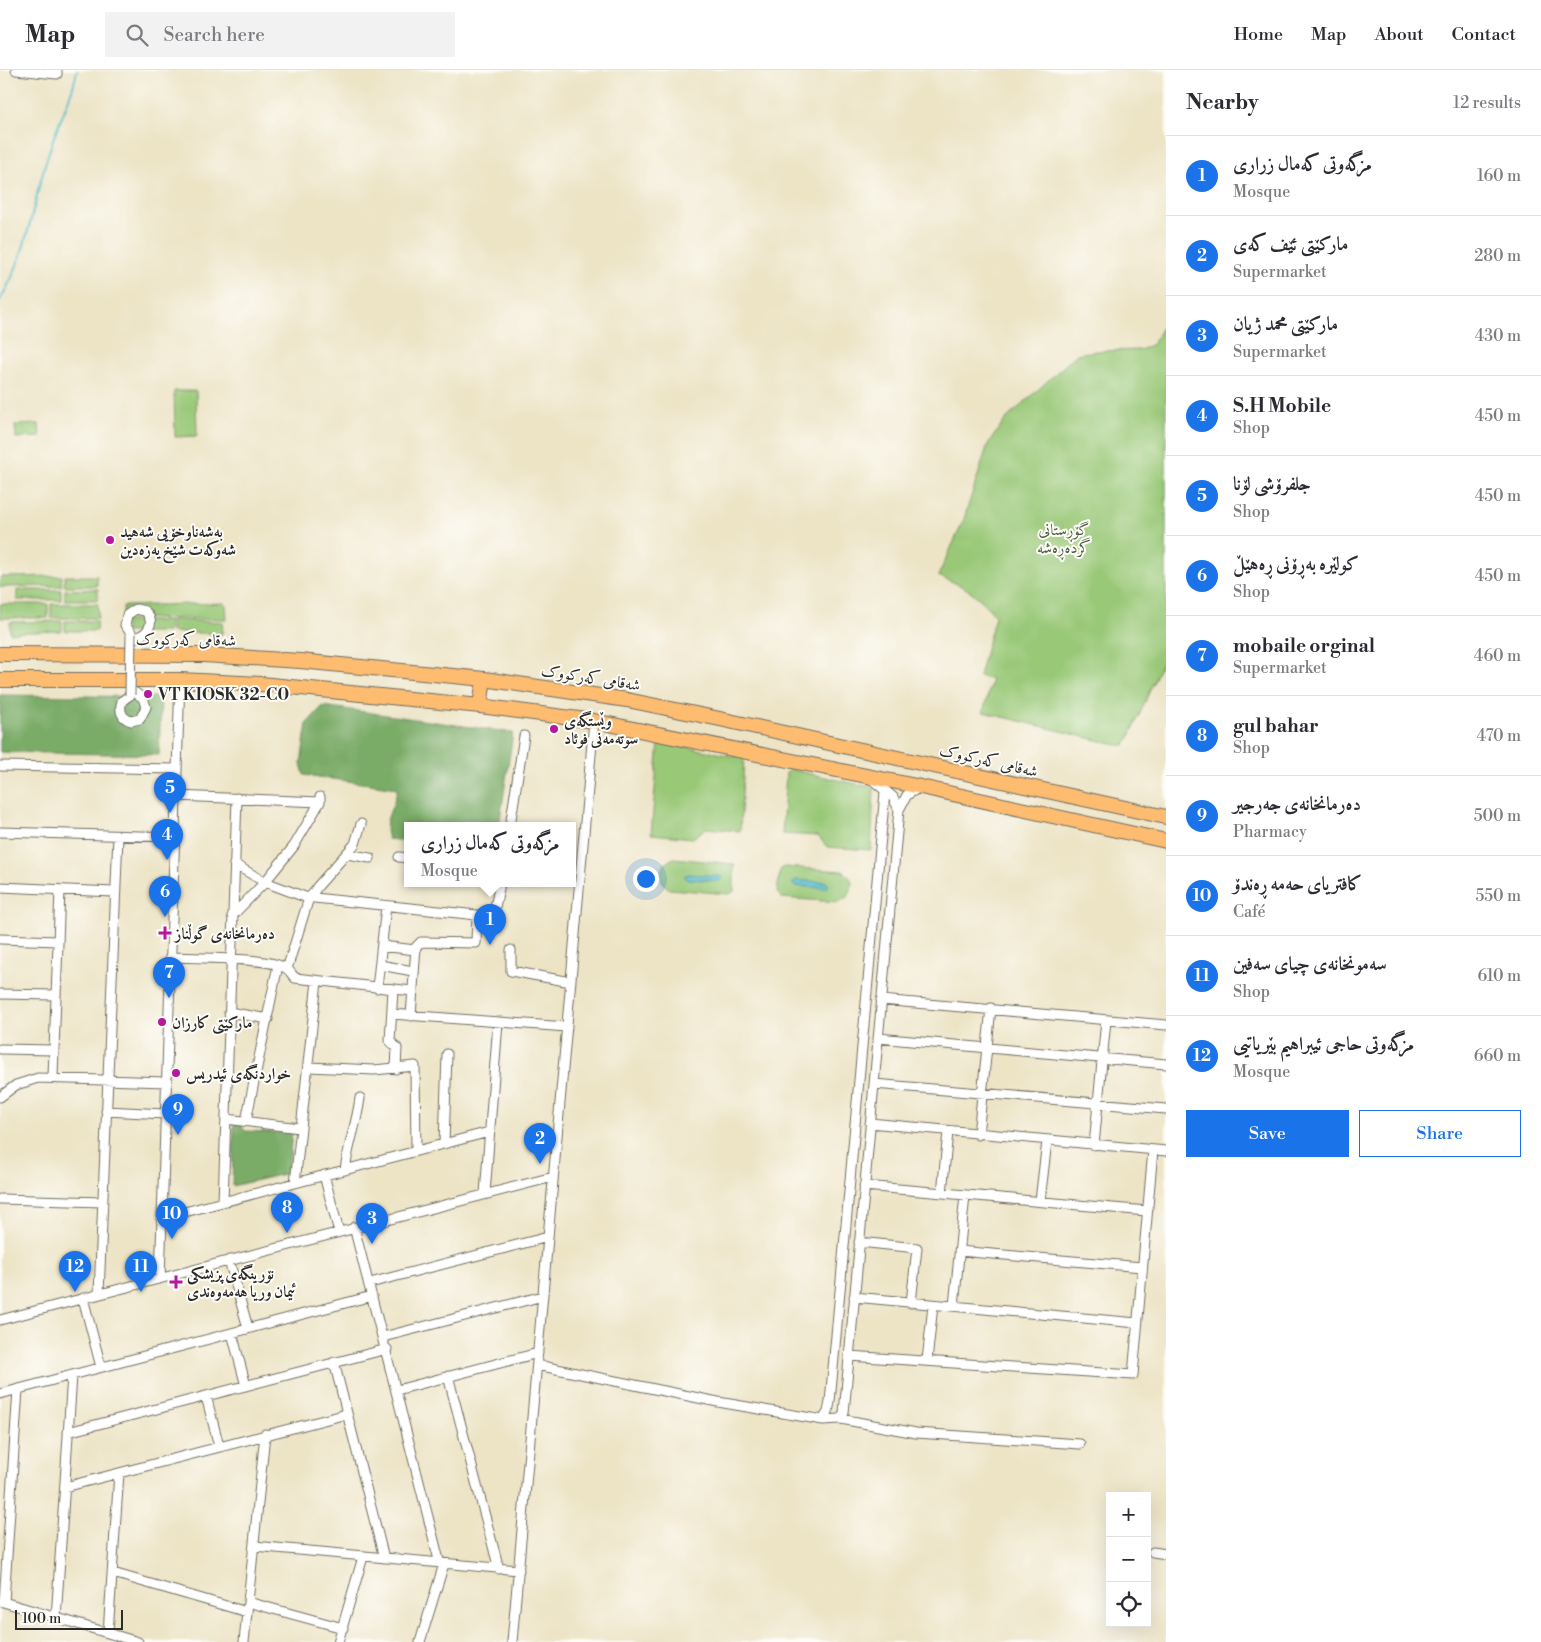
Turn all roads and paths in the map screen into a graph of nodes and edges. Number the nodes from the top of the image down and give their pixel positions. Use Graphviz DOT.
graph roads {
  1 [pos="16,70"];
  2 [pos="57,70"];
  3 [pos="133,638"];
  4 [pos="0,654"];
  5 [pos="484,679"];
  6 [pos="0,680"];
  7 [pos="180,680"];
  8 [pos="134,692"];
  9 [pos="480,706"];
  10 [pos="594,722"];
  11 [pos="524,736"];
  12 [pos="0,766"];
  13 [pos="177,770"];
  14 [pos="869,777"];
  15 [pos="921,787"];
  16 [pos="885,792"];
  17 [pos="176,796"];
  18 [pos="237,798"];
  19 [pos="899,810"];
  20 [pos="1166,818"];
  21 [pos="511,822"];
  22 [pos="362,824"];
  23 [pos="0,832"];
  24 [pos="118,836"];
  25 [pos="175,837"];
  26 [pos="1166,841"];
  27 [pos="346,854"];
  28 [pos="370,858"];
  29 [pos="234,864"];
  30 [pos="576,879"];
  31 [pos="265,882"];
  32 [pos="499,887"];
  33 [pos="576,887"];
  34 [pos="0,888"];
  35 [pos="60,890"];
  36 [pos="114,892"];
  37 [pos="310,898"];
  38 [pos="386,906"];
  39 [pos="477,915"];
  40 [pos="232,916"];
  41 [pos="0,939"];
  42 [pos="58,941"];
  43 [pos="382,946"];
  44 [pos="418,946"];
  45 [pos="510,950"];
  46 [pos="170,957"];
  47 [pos="231,958"];
  48 [pos="278,965"];
  49 [pos="380,965"];
  50 [pos="287,969"];
  51 [pos="413,971"];
  52 [pos="317,981"];
  53 [pos="571,982"];
  54 [pos="377,988"];
  55 [pos="393,990"];
  56 [pos="412,991"];
  57 [pos="0,994"];
  58 [pos="56,996"];
  59 [pos="881,1000"];
  60 [pos="991,1008"];
  61 [pos="229,1012"];
  62 [pos="392,1014"];
  63 [pos="411,1016"];
  64 [pos="268,1020"];
  65 [pos="1106,1020"];
  66 [pos="498,1022"];
  67 [pos="1166,1025"];
  68 [pos="567,1027"];
  69 [pos="878,1038"];
  70 [pos="0,1049"];
  71 [pos="987,1049"];
  72 [pos="54,1050"];
  73 [pos="446,1054"];
  74 [pos="1102,1059"];
  75 [pos="861,1063"];
  76 [pos="1166,1064"];
  77 [pos="875,1065"];
  78 [pos="308,1067"];
  79 [pos="396,1069"];
  80 [pos="53,1077"];
  81 [pos="107,1079"];
  82 [pos="166,1082"];
  83 [pos="874,1084"];
  84 [pos="982,1093"];
  85 [pos="0,1097"];
  86 [pos="360,1098"];
  87 [pos="1098,1103"];
  88 [pos="1166,1109"];
  89 [pos="106,1111"];
  90 [pos="165,1114"];
  91 [pos="226,1119"];
  92 [pos="246,1121"];
  93 [pos="870,1123"];
  94 [pos="300,1128"];
  95 [pos="490,1132"];
  96 [pos="948,1132"];
  97 [pos="978,1135"];
  98 [pos="1047,1141"];
  99 [pos="444,1144"];
  100 [pos="1094,1145"];
  101 [pos="1153,1150"];
  102 [pos="416,1151"];
  103 [pos="1166,1151"];
  104 [pos="345,1170"];
  105 [pos="324,1175"];
  106 [pos="554,1177"];
  107 [pos="295,1183"];
  108 [pos="864,1186"];
  109 [pos="942,1193"];
  110 [pos="485,1194"];
  111 [pos="965,1195"];
  112 [pos="0,1199"];
  113 [pos="1040,1201"];
  114 [pos="103,1202"];
  115 [pos="223,1202"];
  116 [pos="1147,1211"];
  117 [pos="162,1218"];
  118 [pos="354,1228"];
  119 [pos="339,1232"];
  120 [pos="548,1238"];
  121 [pos="859,1242"];
  122 [pos="959,1251"];
  123 [pos="844,1254"];
  124 [pos="858,1256"];
  125 [pos="229,1260"];
  126 [pos="1142,1267"];
  127 [pos="160,1278"];
  128 [pos="370,1284"];
  129 [pos="99,1294"];
  130 [pos="372,1296"];
  131 [pos="543,1296"];
  132 [pos="83,1298"];
  133 [pos="854,1298"];
  134 [pos="911,1303"];
  135 [pos="933,1305"];
  136 [pos="954,1306"];
  137 [pos="0,1320"];
  138 [pos="1137,1323"];
  139 [pos="248,1328"];
  140 [pos="232,1333"];
  141 [pos="384,1337"];
  142 [pos="387,1348"];
  143 [pos="538,1353"];
  144 [pos="849,1356"];
  145 [pos="927,1361"];
  146 [pos="334,1362"];
  147 [pos="537,1365"];
  148 [pos="101,1367"];
  149 [pos="72,1375"];
  150 [pos="448,1376"];
  151 [pos="246,1386"];
  152 [pos="18,1389"];
  153 [pos="397,1390"];
  154 [pos="0,1394"];
  155 [pos="206,1396"];
  156 [pos="347,1414"];
  157 [pos="841,1419"];
  158 [pos="823,1420"];
  159 [pos="68,1432"];
  160 [pos="266,1434"];
  161 [pos="1080,1444"];
  162 [pos="219,1446"];
  163 [pos="118,1473"];
  164 [pos="65,1487"];
  165 [pos="254,1546"];
  166 [pos="1153,1552"];
  167 [pos="1166,1554"];
  168 [pos="363,1557"];
  169 [pos="384,1558"];
  170 [pos="442,1564"];
  171 [pos="499,1569"];
  172 [pos="519,1570"];
  173 [pos="114,1573"];
  174 [pos="2,1601"];
  175 [pos="247,1607"];
  176 [pos="56,1618"];
  177 [pos="343,1628"];
  178 [pos="108,1633"];
  179 [pos="138,1642"];
  180 [pos="244,1642"];
  181 [pos="338,1642"];
  182 [pos="420,1642"];
  183 [pos="512,1642"];
  1 -- 2 [label="street"];
  3 -- 8 [label="street, bridge"];
  4 -- 5 [label="highway, شەقامی کەرکووک"];
  5 -- 9 [label="highway"];
  5 -- 20 [label="highway, شەقامی کەرکووک"];
  6 -- 7 [label="highway"];
  7 -- 9 [label="highway"];
  7 -- 13 [label="street"];
  9 -- 10 [label="highway"];
  10 -- 14 [label="highway"];
  10 -- 30 [label="street"];
  11 -- 21 [label="street"];
  12 -- 13 [label="street"];
  13 -- 17 [label="street"];
  14 -- 15 [label="highway"];
  14 -- 16 [label="street"];
  15 -- 19 [label="street"];
  15 -- 26 [label="highway"];
  16 -- 19 [label="street"];
  16 -- 75 [label="street"];
  17 -- 18 [label="street"];
  17 -- 25 [label="street"];
  18 -- 29 [label="street"];
  18 -- 31 [label="street"];
  19 -- 59 [label="street"];
  22 -- 27 [label="street"];
  23 -- 24 [label="street"];
  24 -- 25 [label="street"];
  24 -- 36 [label="street"];
  25 -- 46 [label="street"];
  27 -- 28 [label="street"];
  27 -- 37 [label="street"];
  29 -- 31 [label="street"];
  29 -- 40 [label="street"];
  31 -- 37 [label="street"];
  31 -- 40 [label="street"];
  32 -- 39 [label="street"];
  33 -- 53 [label="street"];
  34 -- 35 [label="street"];
  35 -- 36 [label="street"];
  35 -- 42 [label="street"];
  36 -- 81 [label="street"];
  37 -- 38 [label="street"];
  37 -- 50 [label="street"];
  38 -- 39 [label="street"];
  38 -- 43 [label="street"];
  39 -- 44 [label="street"];
  40 -- 47 [label="street"];
  41 -- 42 [label="street"];
  42 -- 58 [label="street"];
  43 -- 44 [label="street"];
  43 -- 49 [label="street"];
  44 -- 51 [label="street"];
  45 -- 53 [label="street"];
  46 -- 47 [label="street"];
  46 -- 82 [label="street"];
  47 -- 48 [label="street"];
  47 -- 61 [label="street"];
  48 -- 50 [label="street"];
  48 -- 64 [label="street"];
  49 -- 51 [label="street"];
  49 -- 54 [label="street"];
  50 -- 52 [label="street"];
  51 -- 56 [label="street"];
  52 -- 54 [label="street"];
  52 -- 78 [label="street"];
  53 -- 68 [label="street"];
  54 -- 55 [label="street"];
  55 -- 56 [label="street"];
  55 -- 62 [label="street"];
  56 -- 63 [label="street"];
  57 -- 58 [label="street"];
  58 -- 72 [label="street"];
  59 -- 60 [label="street"];
  59 -- 69 [label="street"];
  60 -- 65 [label="street"];
  60 -- 71 [label="street"];
  61 -- 64 [label="street"];
  61 -- 91 [label="street"];
  62 -- 63 [label="street"];
  62 -- 79 [label="street"];
  63 -- 66 [label="street"];
  64 -- 92 [label="street"];
  65 -- 67 [label="street"];
  65 -- 74 [label="street"];
  66 -- 68 [label="street"];
  66 -- 95 [label="street"];
  68 -- 106 [label="street"];
  69 -- 71 [label="street"];
  69 -- 77 [label="street"];
  70 -- 72 [label="street"];
  71 -- 74 [label="street"];
  71 -- 84 [label="street"];
  72 -- 80 [label="street"];
  73 -- 99 [label="street"];
  74 -- 76 [label="street"];
  74 -- 87 [label="street"];
  75 -- 77 [label="street"];
  75 -- 123 [label="street"];
  77 -- 83 [label="street"];
  78 -- 79 [label="street"];
  78 -- 94 [label="street"];
  79 -- 102 [label="street"];
  80 -- 81 [label="street"];
  80 -- 85 [label="street"];
  81 -- 82 [label="street"];
  81 -- 89 [label="street"];
  82 -- 90 [label="street"];
  83 -- 84 [label="street"];
  83 -- 93 [label="street"];
  84 -- 87 [label="street"];
  84 -- 97 [label="street"];
  86 -- 104 [label="street"];
  87 -- 88 [label="street"];
  87 -- 100 [label="street"];
  89 -- 90 [label="street"];
  89 -- 114 [label="street"];
  90 -- 117 [label="street"];
  91 -- 92 [label="street"];
  91 -- 115 [label="street"];
  92 -- 94 [label="street"];
  93 -- 96 [label="street"];
  93 -- 108 [label="street"];
  94 -- 107 [label="street"];
  95 -- 99 [label="street"];
  95 -- 110 [label="street"];
  96 -- 97 [label="street"];
  96 -- 109 [label="street"];
  97 -- 98 [label="street"];
  98 -- 100 [label="street"];
  98 -- 113 [label="street"];
  99 -- 102 [label="street"];
  100 -- 101 [label="street"];
  101 -- 103 [label="street"];
  101 -- 116 [label="street"];
  102 -- 104 [label="street"];
  104 -- 105 [label="street"];
  105 -- 107 [label="street"];
  105 -- 119 [label="street"];
  106 -- 110 [label="street"];
  106 -- 120 [label="street"];
  107 -- 115 [label="street"];
  108 -- 109 [label="street"];
  108 -- 121 [label="street"];
  109 -- 111 [label="street"];
  110 -- 118 [label="street"];
  111 -- 113 [label="street"];
  111 -- 122 [label="street"];
  112 -- 114 [label="street"];
  113 -- 116 [label="street"];
  114 -- 129 [label="street"];
  115 -- 117 [label="street"];
  116 -- 126 [label="street"];
  117 -- 127 [label="street"];
  118 -- 119 [label="street"];
  118 -- 128 [label="street"];
  119 -- 125 [label="street"];
  120 -- 128 [label="street"];
  120 -- 131 [label="street"];
  121 -- 124 [label="street"];
  121 -- 134 [label="street"];
  122 -- 126 [label="street"];
  122 -- 136 [label="street"];
  123 -- 124 [label="street"];
  123 -- 158 [label="street"];
  124 -- 133 [label="street"];
  125 -- 127 [label="street"];
  125 -- 139 [label="street"];
  126 -- 138 [label="street"];
  127 -- 129 [label="street"];
  128 -- 130 [label="street"];
  129 -- 132 [label="street"];
  130 -- 139 [label="street"];
  130 -- 141 [label="street"];
  131 -- 141 [label="street"];
  131 -- 143 [label="street"];
  132 -- 137 [label="street"];
  132 -- 148 [label="street"];
  133 -- 134 [label="street"];
  133 -- 144 [label="street"];
  134 -- 135 [label="street"];
  135 -- 136 [label="street"];
  135 -- 145 [label="street"];
  136 -- 138 [label="street"];
  138 -- 145 [label="street"];
  139 -- 140 [label="street"];
  140 -- 148 [label="street"];
  140 -- 151 [label="street"];
  141 -- 142 [label="street"];
  142 -- 146 [label="street"];
  142 -- 153 [label="street"];
  143 -- 147 [label="street"];
  143 -- 150 [label="street"];
  144 -- 145 [label="street"];
  144 -- 157 [label="street"];
  146 -- 151 [label="street"];
  146 -- 156 [label="street"];
  147 -- 158 [label="street"];
  147 -- 172 [label="street"];
  148 -- 149 [label="street"];
  149 -- 152 [label="street"];
  149 -- 159 [label="street"];
  150 -- 153 [label="street"];
  150 -- 171 [label="street"];
  151 -- 155 [label="street"];
  152 -- 154 [label="street"];
  152 -- 174 [label="street"];
  153 -- 170 [label="street"];
  155 -- 159 [label="street"];
  155 -- 162 [label="street"];
  156 -- 160 [label="street"];
  156 -- 169 [label="street"];
  157 -- 158 [label="street"];
  157 -- 161 [label="street"];
  159 -- 164 [label="street"];
  160 -- 162 [label="street"];
  160 -- 165 [label="street"];
  162 -- 163 [label="street"];
  163 -- 164 [label="street"];
  163 -- 173 [label="street"];
  164 -- 176 [label="street"];
  165 -- 168 [label="street"];
  165 -- 175 [label="street"];
  166 -- 167 [label="street"];
  168 -- 169 [label="street"];
  168 -- 177 [label="street"];
  169 -- 170 [label="street"];
  170 -- 171 [label="street"];
  170 -- 182 [label="street"];
  171 -- 172 [label="street"];
  172 -- 183 [label="street"];
  173 -- 175 [label="street"];
  173 -- 178 [label="street"];
  174 -- 176 [label="street"];
  175 -- 177 [label="street"];
  175 -- 180 [label="street"];
  176 -- 178 [label="street"];
  177 -- 181 [label="street"];
  178 -- 179 [label="street"];
}
